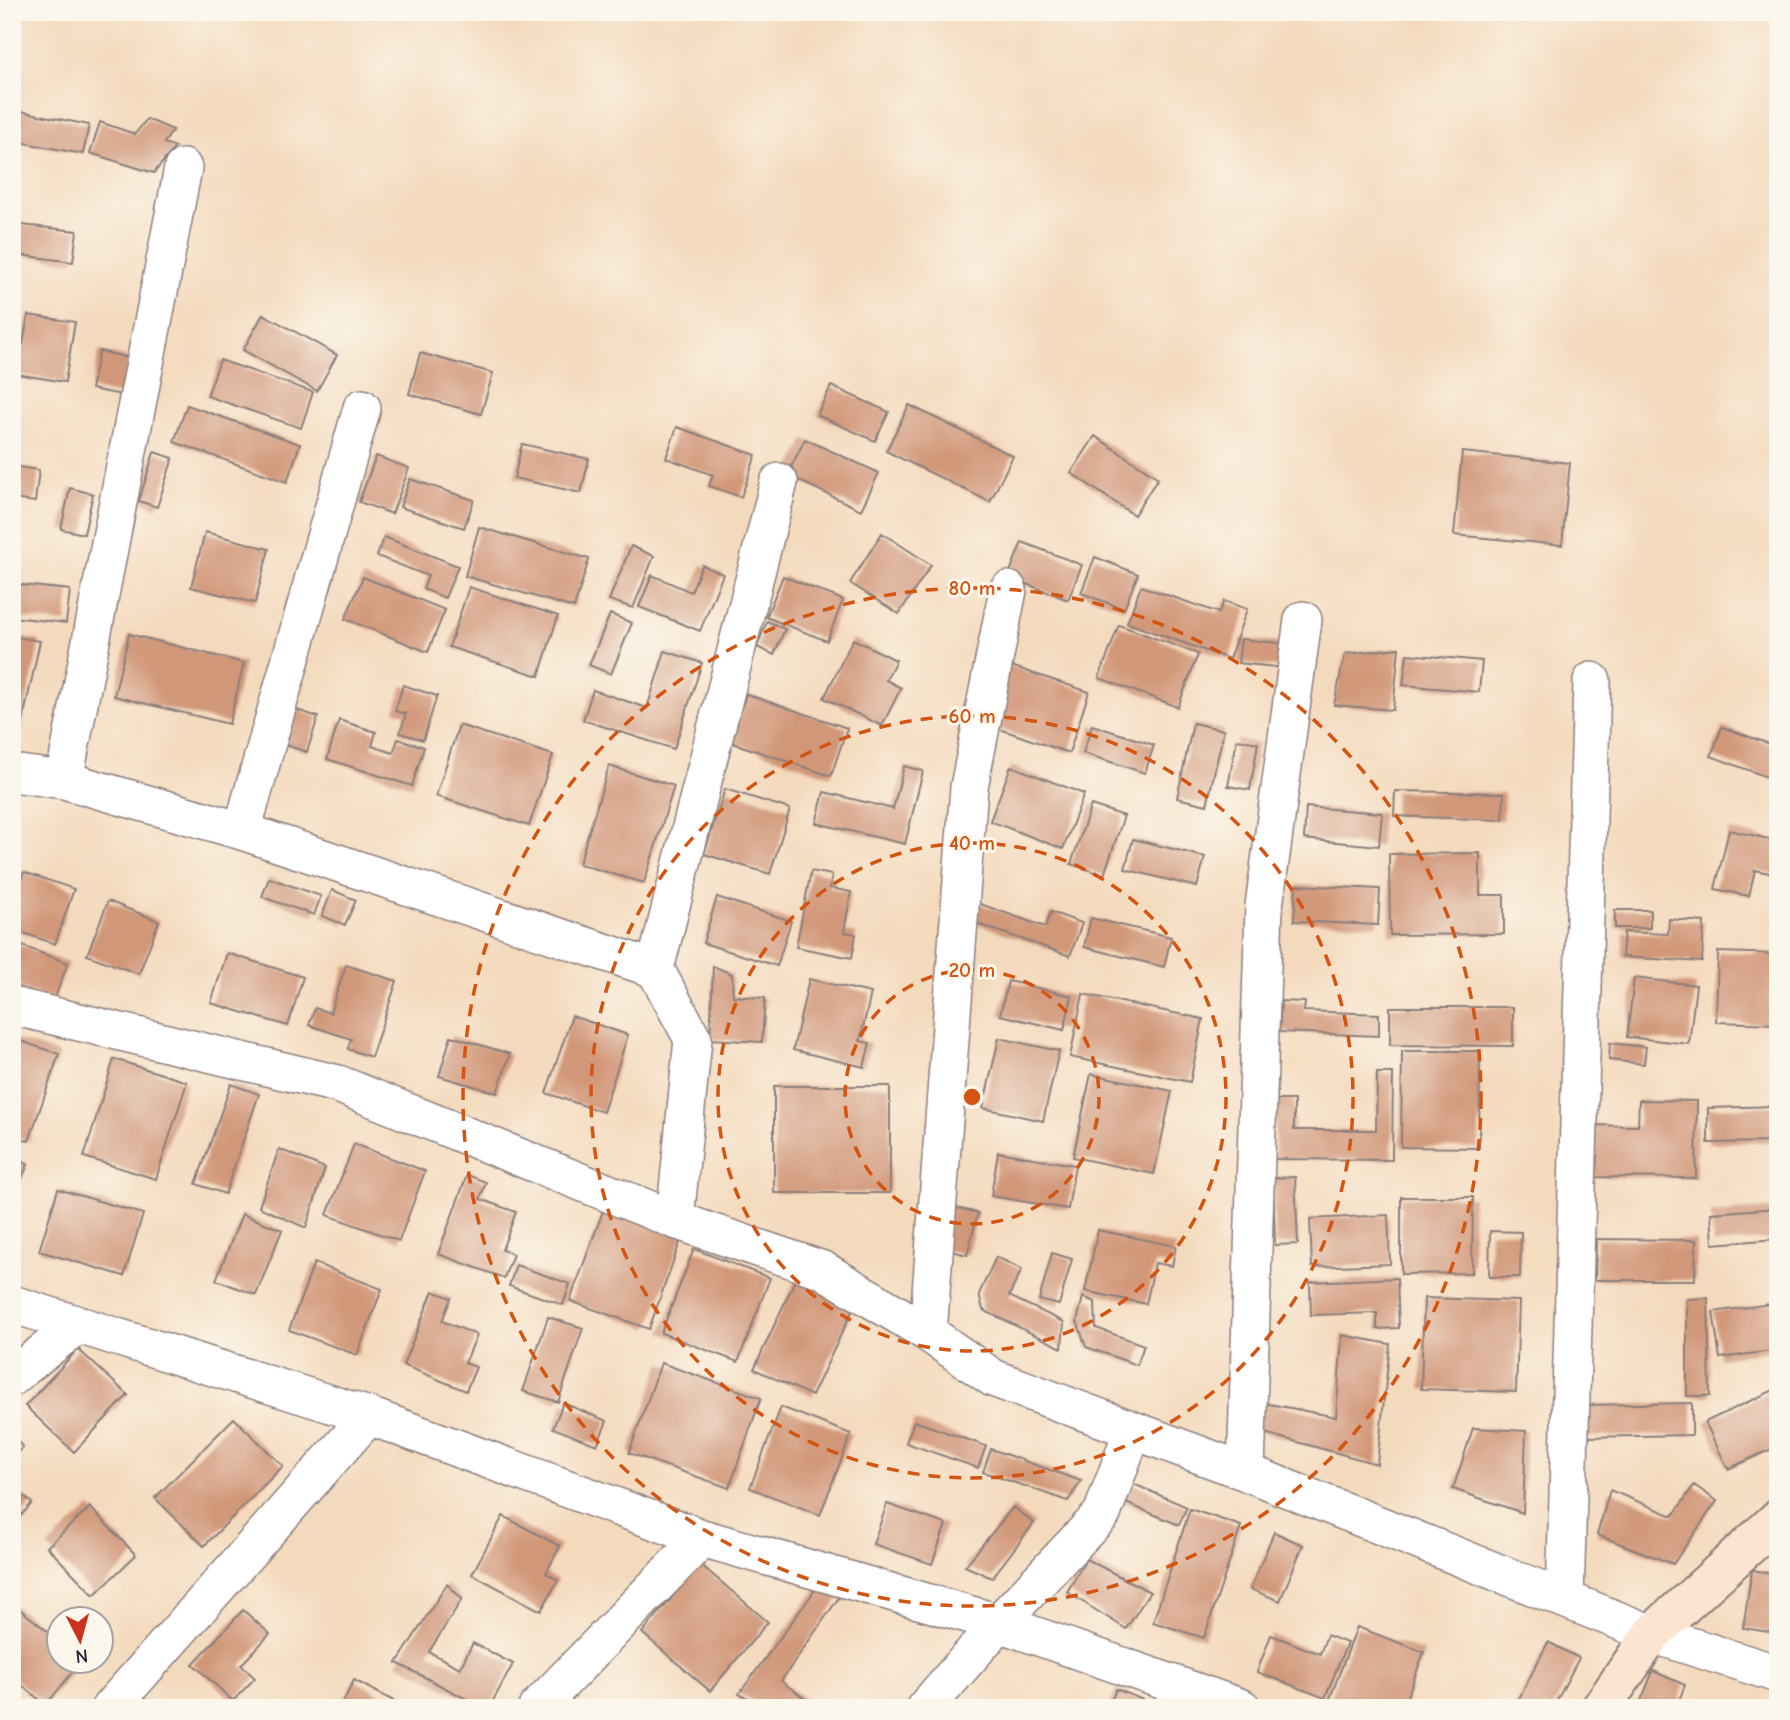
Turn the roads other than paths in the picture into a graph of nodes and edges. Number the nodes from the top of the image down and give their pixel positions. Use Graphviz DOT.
graph roads {
  1 [pos="183,168"];
  2 [pos="362,408"];
  3 [pos="779,482"];
  4 [pos="1008,590"];
  5 [pos="1303,620"];
  6 [pos="1592,681"];
  7 [pos="12,773"];
  8 [pos="64,780"];
  9 [pos="242,831"];
  10 [pos="655,969"];
  11 [pos="12,1006"];
  12 [pos="675,1220"];
  13 [pos="12,1304"];
  14 [pos="76,1326"];
  15 [pos="928,1333"];
  16 [pos="12,1377"];
  17 [pos="369,1416"];
  18 [pos="1133,1430"];
  19 [pos="1246,1472"];
  20 [pos="1778,1519"];
  21 [pos="702,1538"];
  22 [pos="1565,1598"];
  23 [pos="999,1623"];
  24 [pos="1653,1634"];
  25 [pos="1778,1674"];
  26 [pos="110,1708"];
  27 [pos="537,1708"];
  28 [pos="925,1708"];
  29 [pos="1241,1708"];
  30 [pos="1601,1708"];
  1 -- 8 [label="street"];
  2 -- 9 [label="street"];
  3 -- 10 [label="street"];
  4 -- 15 [label="street"];
  5 -- 19 [label="street"];
  6 -- 22 [label="street"];
  7 -- 8 [label="street"];
  8 -- 9 [label="street"];
  9 -- 10 [label="street"];
  10 -- 12 [label="street"];
  11 -- 12 [label="street"];
  12 -- 15 [label="street"];
  13 -- 14 [label="street"];
  14 -- 16 [label="street"];
  14 -- 17 [label="street"];
  15 -- 18 [label="street"];
  17 -- 21 [label="street"];
  17 -- 26 [label="street"];
  18 -- 19 [label="street"];
  18 -- 23 [label="street"];
  19 -- 22 [label="street"];
  20 -- 24 [label="main road"];
  21 -- 23 [label="street"];
  21 -- 27 [label="street"];
  22 -- 24 [label="street"];
  23 -- 28 [label="street"];
  23 -- 29 [label="street"];
  24 -- 25 [label="street"];
  24 -- 30 [label="main road"];
}
